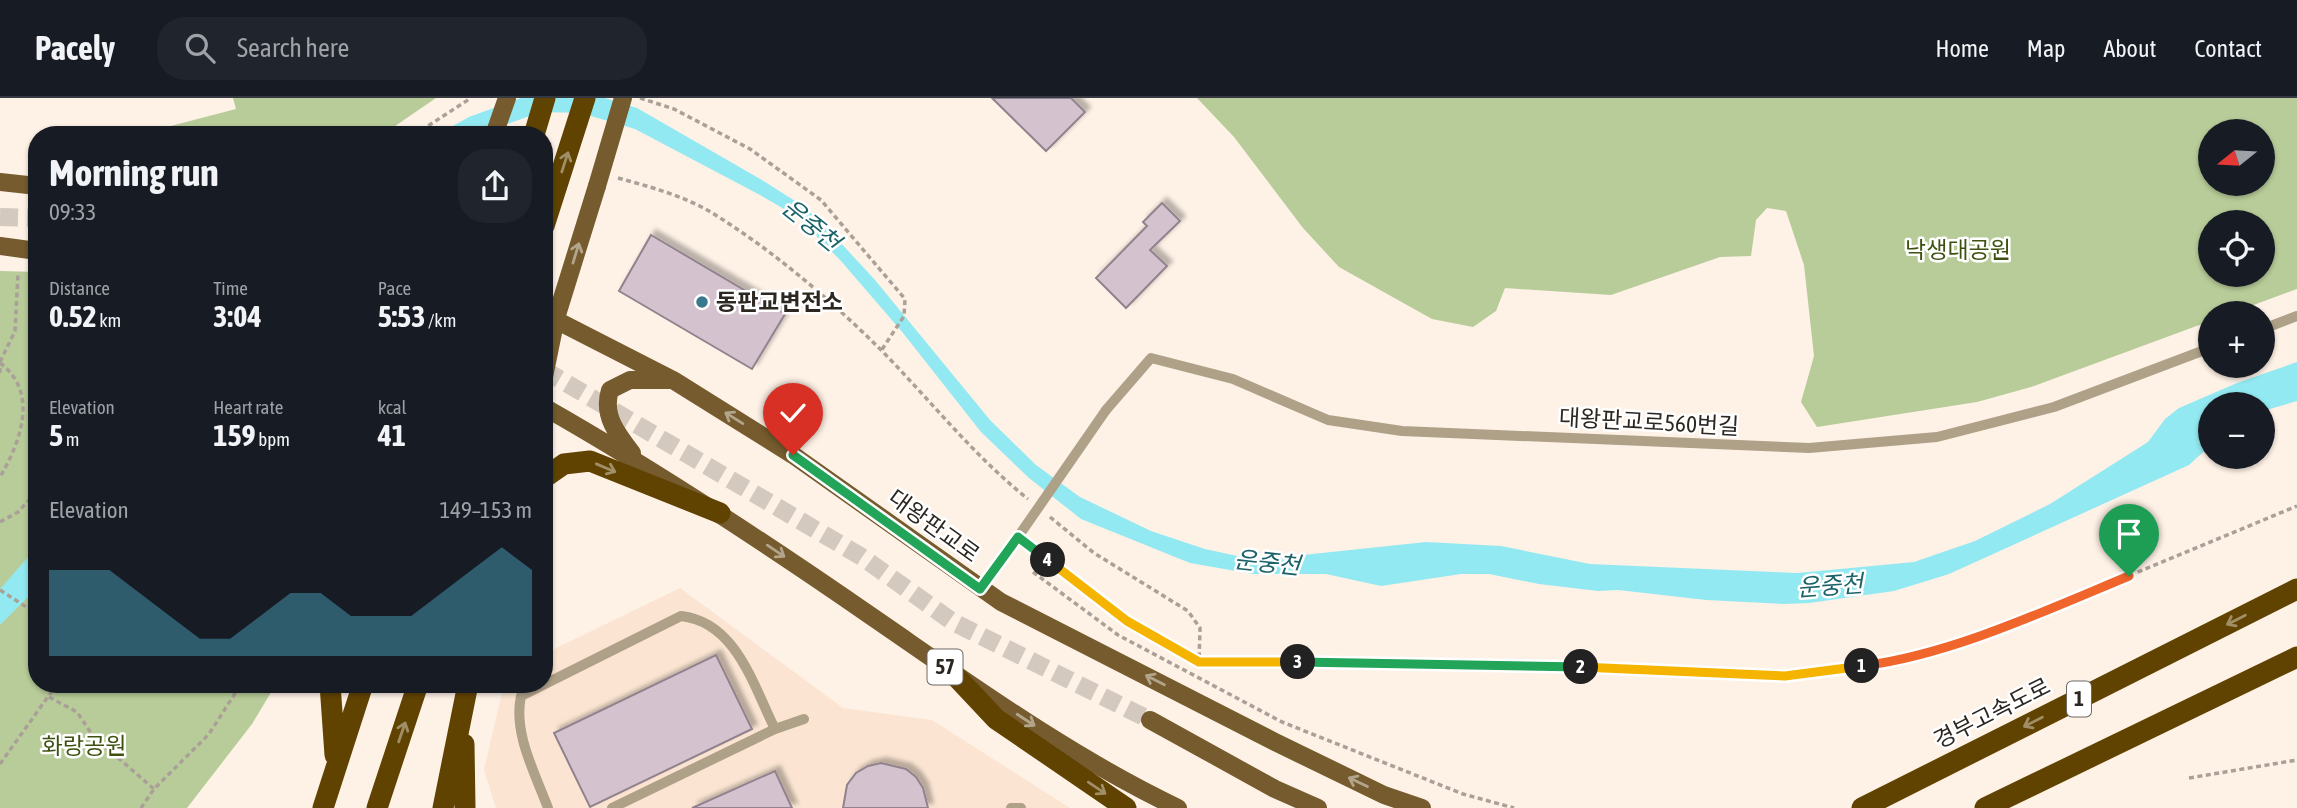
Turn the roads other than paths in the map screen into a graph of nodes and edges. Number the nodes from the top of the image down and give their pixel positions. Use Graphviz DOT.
graph roads {
  1 [pos="507,98"];
  2 [pos="545,98"];
  3 [pos="585,98"];
  4 [pos="623,98"];
  5 [pos="497,126"];
  6 [pos="537,126"];
  7 [pos="0,182"];
  8 [pos="28,185"];
  9 [pos="553,198"];
  10 [pos="0,246"];
  11 [pos="28,250"];
  12 [pos="553,308"];
  13 [pos="2297,316"];
  14 [pos="553,318"];
  15 [pos="2275,324"];
  16 [pos="2198,353"];
  17 [pos="673,380"];
  18 [pos="553,412"];
  19 [pos="638,460"];
  20 [pos="553,472"];
  21 [pos="720,513"];
  22 [pos="980,589"];
  23 [pos="2297,589"];
  24 [pos="2297,657"];
  25 [pos="949,670"];
  26 [pos="553,680"];
  27 [pos="331,693"];
  28 [pos="360,693"];
  29 [pos="415,693"];
  30 [pos="466,693"];
  31 [pos="466,693"];
  32 [pos="527,693"];
  33 [pos="2217,695"];
  34 [pos="804,719"];
  35 [pos="1150,720"];
  36 [pos="775,729"];
  37 [pos="336,769"];
  38 [pos="323,808"];
  39 [pos="377,808"];
  40 [pos="443,808"];
  41 [pos="465,808"];
  42 [pos="548,808"];
  43 [pos="612,808"];
  44 [pos="1011,808"];
  45 [pos="1021,808"];
  46 [pos="1126,808"];
  47 [pos="1178,808"];
  48 [pos="1318,808"];
  49 [pos="1422,808"];
  50 [pos="1861,808"];
  51 [pos="1985,808"];
  52 [pos="2014,808"];
  1 -- 5 [label="main road"];
  2 -- 6 [label="highway"];
  9 -- 3 [label="highway, one-way, bridge"];
  12 -- 4 [label="main road, one-way, bridge"];
  7 -- 8 [label="main road"];
  10 -- 11 [label="main road"];
  13 -- 15 [label="lane"];
  14 -- 17 [label="main road, 대왕판교로"];
  16 -- 22 [label="lane, 대왕판교로560번길, bridge"];
  17 -- 19 [label="main road"];
  22 -- 17 [label="main road, 대왕판교로, one-way"];
  18 -- 19 [label="main road, 57"];
  19 -- 21 [label="main road, 57"];
  20 -- 21 [label="highway, one-way"];
  21 -- 25 [label="main road, 57, one-way"];
  49 -- 22 [label="main road, 대왕판교로, one-way"];
  23 -- 50 [label="highway, 경부고속도로 / 1, one-way"];
  24 -- 33 [label="highway"];
  25 -- 46 [label="highway, one-way"];
  25 -- 47 [label="main road, 57, one-way"];
  26 -- 36 [label="lane"];
  27 -- 37 [label="highway"];
  28 -- 37 [label="highway"];
  39 -- 29 [label="highway, one-way"];
  30 -- 40 [label="highway"];
  31 -- 41 [label="highway"];
  32 -- 42 [label="lane"];
  33 -- 51 [label="highway"];
  33 -- 52 [label="highway"];
  34 -- 36 [label="lane"];
  35 -- 48 [label="main road"];
  36 -- 43 [label="lane"];
  37 -- 38 [label="highway"];
  44 -- 45 [label="lane"];
}
